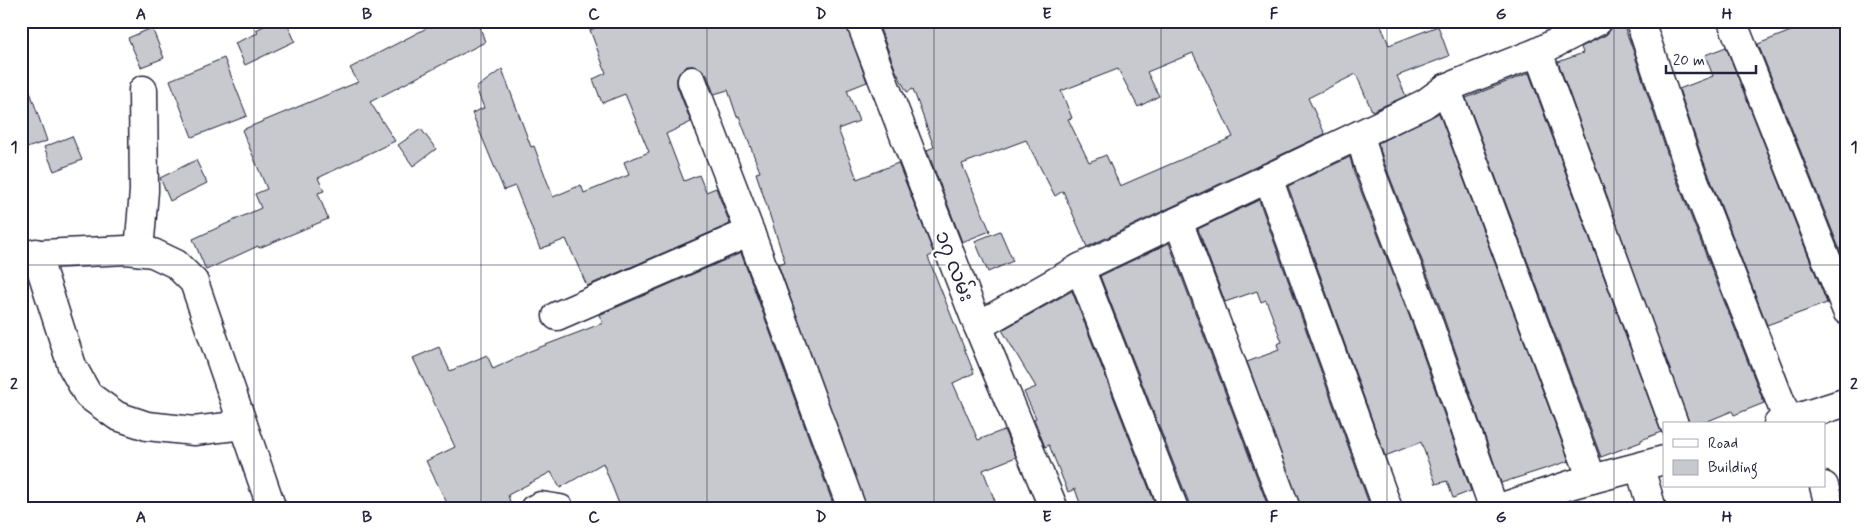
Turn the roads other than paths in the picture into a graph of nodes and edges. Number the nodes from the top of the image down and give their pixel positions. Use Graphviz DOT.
graph roads {
  1 [pos="860,21"];
  2 [pos="1598,21"];
  3 [pos="1640,21"];
  4 [pos="1742,24"];
  5 [pos="1538,52"];
  6 [pos="692,81"];
  7 [pos="1446,88"];
  8 [pos="143,90"];
  9 [pos="1360,135"];
  10 [pos="1268,178"];
  11 [pos="1178,221"];
  12 [pos="750,232"];
  13 [pos="139,251"];
  14 [pos="28,254"];
  15 [pos="1080,268"];
  16 [pos="1847,311"];
  17 [pos="557,316"];
  18 [pos="978,326"];
  19 [pos="1847,402"];
  20 [pos="1793,421"];
  21 [pos="1673,422"];
  22 [pos="243,425"];
  23 [pos="1652,464"];
  24 [pos="1592,479"];
  25 [pos="1825,488"];
  26 [pos="272,509"];
  27 [pos="534,509"];
  28 [pos="560,509"];
  29 [pos="852,509"];
  30 [pos="1054,509"];
  31 [pos="1174,509"];
  32 [pos="1286,509"];
  33 [pos="1388,509"];
  34 [pos="1495,509"];
  35 [pos="1652,509"];
  36 [pos="1830,509"];
  1 -- 18 [label="street, ၁၇ လမ်း"];
  2 -- 5 [label="street"];
  3 -- 20 [label="street"];
  4 -- 16 [label="street"];
  5 -- 7 [label="street"];
  5 -- 21 [label="street"];
  6 -- 12 [label="street"];
  7 -- 9 [label="street"];
  7 -- 24 [label="street"];
  8 -- 13 [label="street"];
  9 -- 10 [label="street"];
  9 -- 34 [label="street"];
  10 -- 11 [label="street"];
  10 -- 33 [label="street"];
  11 -- 15 [label="street"];
  11 -- 32 [label="street"];
  12 -- 17 [label="street"];
  12 -- 29 [label="street"];
  13 -- 14 [label="street"];
  13 -- 22 [label="street"];
  14 -- 22 [label="street"];
  15 -- 18 [label="street"];
  15 -- 31 [label="street"];
  18 -- 30 [label="street, ၁၇ လမ်း"];
  19 -- 20 [label="street"];
  22 -- 26 [label="street"];
  23 -- 24 [label="street"];
  23 -- 35 [label="street"];
  24 -- 34 [label="street"];
  25 -- 36 [label="street"];
  27 -- 28 [label="street"];
}
